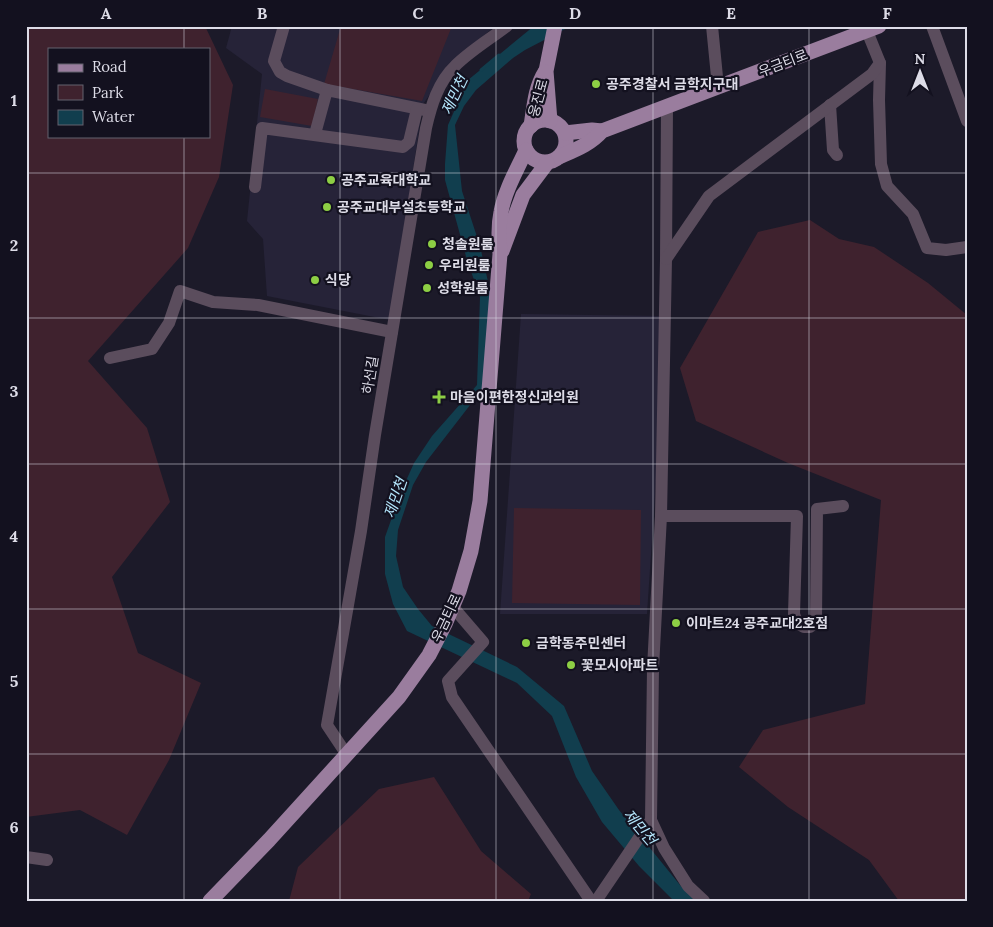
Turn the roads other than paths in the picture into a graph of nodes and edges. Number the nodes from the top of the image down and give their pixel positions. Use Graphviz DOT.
graph roads {
  1 [pos="284,26"];
  2 [pos="507,26"];
  3 [pos="555,26"];
  4 [pos="712,26"];
  5 [pos="932,26"];
  6 [pos="873,28"];
  7 [pos="880,63"];
  8 [pos="546,71"];
  9 [pos="718,87"];
  10 [pos="327,90"];
  11 [pos="830,105"];
  12 [pos="667,107"];
  13 [pos="423,110"];
  14 [pos="965,113"];
  15 [pos="550,121"];
  16 [pos="531,126"];
  17 [pos="602,131"];
  18 [pos="565,133"];
  19 [pos="315,134"];
  20 [pos="526,150"];
  21 [pos="837,155"];
  22 [pos="554,160"];
  23 [pos="255,187"];
  24 [pos="967,247"];
  25 [pos="500,254"];
  26 [pos="666,259"];
  27 [pos="392,332"];
  28 [pos="110,358"];
  29 [pos="843,506"];
  30 [pos="661,516"];
  31 [pos="452,606"];
  32 [pos="347,755"];
  33 [pos="651,820"];
  34 [pos="26,857"];
  35 [pos="47,860"];
  36 [pos="210,901"];
  37 [pos="591,901"];
  38 [pos="596,901"];
  39 [pos="704,901"];
  1 -- 10 [label="street"];
  2 -- 13 [label="street, 하선길"];
  3 -- 8 [label="main road, 웅진로"];
  4 -- 9 [label="street"];
  5 -- 14 [label="street"];
  6 -- 7 [label="street"];
  6 -- 9 [label="main road, 우금티로"];
  7 -- 11 [label="street"];
  7 -- 24 [label="street"];
  8 -- 15 [label="main road, 웅진로"];
  8 -- 16 [label="main road, 웅진로"];
  9 -- 12 [label="main road, 우금티로"];
  10 -- 13 [label="street"];
  10 -- 19 [label="street"];
  11 -- 21 [label="street"];
  11 -- 26 [label="street"];
  12 -- 17 [label="main road, 우금티로"];
  12 -- 26 [label="street"];
  13 -- 19 [label="street"];
  13 -- 27 [label="street, 하선길"];
  15 -- 16 [label="main road"];
  15 -- 18 [label="main road"];
  16 -- 20 [label="main road"];
  17 -- 18 [label="main road, 우금티로"];
  17 -- 22 [label="main road, 우금티로"];
  18 -- 22 [label="main road"];
  19 -- 23 [label="street"];
  20 -- 22 [label="main road"];
  20 -- 25 [label="main road, 우금티로"];
  22 -- 25 [label="main road, 우금티로"];
  25 -- 31 [label="main road, 우금티로"];
  26 -- 30 [label="street"];
  27 -- 28 [label="street"];
  27 -- 32 [label="street, 하선길"];
  29 -- 30 [label="street"];
  30 -- 33 [label="street"];
  31 -- 32 [label="main road, 우금티로"];
  31 -- 37 [label="street"];
  32 -- 36 [label="main road, 우금티로"];
  33 -- 38 [label="street"];
  33 -- 39 [label="street"];
  34 -- 35 [label="street"];
}
